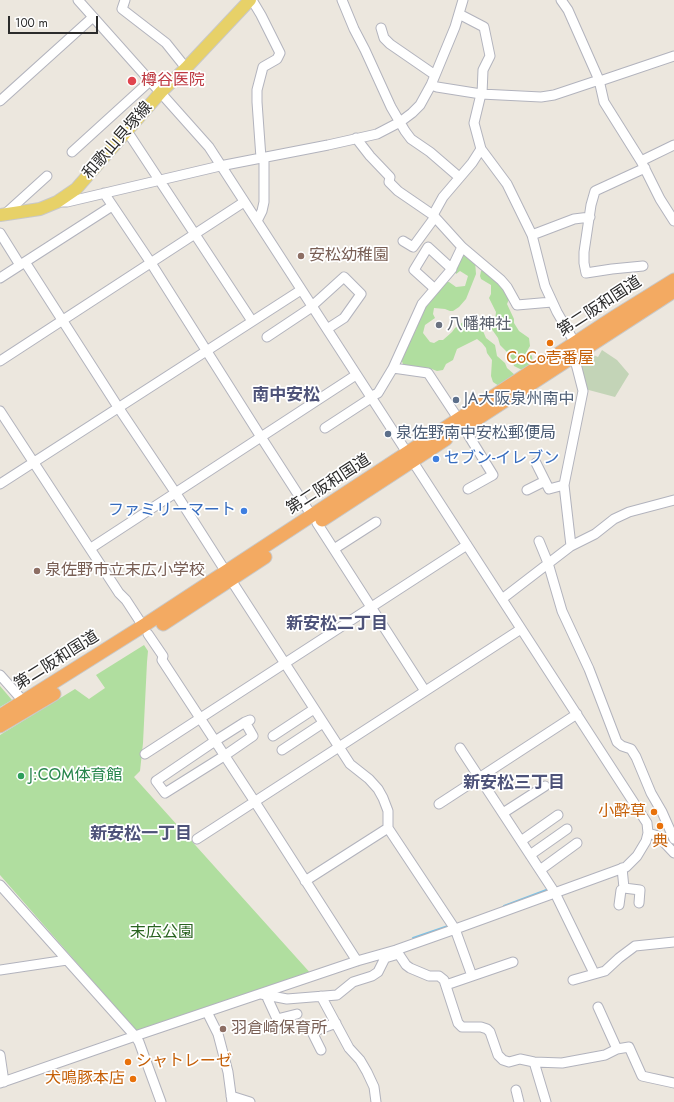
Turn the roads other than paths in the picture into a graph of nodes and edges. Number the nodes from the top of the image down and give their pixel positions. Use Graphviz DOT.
graph roads {
  1 [pos="78,0"];
  2 [pos="125,0"];
  3 [pos="251,0"];
  4 [pos="342,0"];
  5 [pos="463,0"];
  6 [pos="561,0"];
  7 [pos="459,14"];
  8 [pos="93,17"];
  9 [pos="381,28"];
  10 [pos="674,56"];
  11 [pos="186,68"];
  12 [pos="435,75"];
  13 [pos="150,81"];
  14 [pos="600,81"];
  15 [pos="431,85"];
  16 [pos="161,92"];
  17 [pos="482,94"];
  18 [pos="0,101"];
  19 [pos="400,122"];
  20 [pos="127,131"];
  21 [pos="356,138"];
  22 [pos="674,145"];
  23 [pos="481,148"];
  24 [pos="72,152"];
  25 [pos="263,158"];
  26 [pos="643,165"];
  27 [pos="220,166"];
  28 [pos="47,176"];
  29 [pos="459,177"];
  30 [pos="160,180"];
  31 [pos="104,193"];
  32 [pos="57,202"];
  33 [pos="244,202"];
  34 [pos="112,206"];
  35 [pos="2,215"];
  36 [pos="434,216"];
  37 [pos="590,217"];
  38 [pos="257,221"];
  39 [pos="674,221"];
  40 [pos="0,233"];
  41 [pos="195,234"];
  42 [pos="532,235"];
  43 [pos="404,241"];
  44 [pos="462,247"];
  45 [pos="151,263"];
  46 [pos="23,264"];
  47 [pos="643,266"];
  48 [pos="452,269"];
  49 [pos="0,278"];
  50 [pos="674,280"];
  51 [pos="435,289"];
  52 [pos="301,290"];
  53 [pos="674,291"];
  54 [pos="552,302"];
  55 [pos="312,306"];
  56 [pos="63,321"];
  57 [pos="252,321"];
  58 [pos="327,329"];
  59 [pos="267,337"];
  60 [pos="574,349"];
  61 [pos="206,351"];
  62 [pos="0,361"];
  63 [pos="393,368"];
  64 [pos="356,375"];
  65 [pos="371,398"];
  66 [pos="118,407"];
  67 [pos="0,411"];
  68 [pos="461,424"];
  69 [pos="325,428"];
  70 [pos="261,437"];
  71 [pos="410,458"];
  72 [pos="34,462"];
  73 [pos="536,463"];
  74 [pos="545,482"];
  75 [pos="0,484"];
  76 [pos="564,485"];
  77 [pos="468,489"];
  78 [pos="527,490"];
  79 [pos="175,492"];
  80 [pos="674,500"];
  81 [pos="315,520"];
  82 [pos="376,522"];
  83 [pos="539,541"];
  84 [pos="467,545"];
  85 [pos="571,546"];
  86 [pos="91,548"];
  87 [pos="334,550"];
  88 [pos="548,563"];
  89 [pos="228,576"];
  90 [pos="502,599"];
  91 [pos="371,608"];
  92 [pos="521,629"];
  93 [pos="146,630"];
  94 [pos="285,664"];
  95 [pos="2,680"];
  96 [pos="425,691"];
  97 [pos="24,702"];
  98 [pos="314,709"];
  99 [pos="577,714"];
  100 [pos="0,716"];
  101 [pos="201,718"];
  102 [pos="323,723"];
  103 [pos="0,726"];
  104 [pos="273,736"];
  105 [pos="214,741"];
  106 [pos="339,747"];
  107 [pos="460,748"];
  108 [pos="282,750"];
  109 [pos="145,754"];
  110 [pos="224,756"];
  111 [pos="480,777"];
  112 [pos="544,786"];
  113 [pos="255,802"];
  114 [pos="439,804"];
  115 [pos="503,813"];
  116 [pos="558,815"];
  117 [pos="388,828"];
  118 [pos="567,829"];
  119 [pos="648,833"];
  120 [pos="197,839"];
  121 [pos="674,839"];
  122 [pos="521,841"];
  123 [pos="576,843"];
  124 [pos="674,853"];
  125 [pos="530,855"];
  126 [pos="622,868"];
  127 [pos="540,870"];
  128 [pos="305,881"];
  129 [pos="0,885"];
  130 [pos="624,888"];
  131 [pos="555,893"];
  132 [pos="619,904"];
  133 [pos="639,904"];
  134 [pos="455,929"];
  135 [pos="674,942"];
  136 [pos="397,952"];
  137 [pos="67,960"];
  138 [pos="357,961"];
  139 [pos="513,962"];
  140 [pos="0,970"];
  141 [pos="594,973"];
  142 [pos="472,976"];
  143 [pos="573,980"];
  144 [pos="446,985"];
  145 [pos="263,995"];
  146 [pos="320,996"];
  147 [pos="598,1007"];
  148 [pos="207,1012"];
  149 [pos="297,1014"];
  150 [pos="336,1023"];
  151 [pos="135,1036"];
  152 [pos="618,1049"];
  153 [pos="321,1050"];
  154 [pos="0,1055"];
  155 [pos="534,1062"];
  156 [pos="2,1082"];
  157 [pos="674,1083"];
  158 [pos="516,1090"];
  159 [pos="232,1099"];
  160 [pos="161,1102"];
  161 [pos="250,1102"];
  162 [pos="375,1102"];
  163 [pos="519,1102"];
  164 [pos="546,1102"];
  1 -- 8 [label="street"];
  2 -- 11 [label="street"];
  3 -- 11 [label="main road, 和歌山貝塚線"];
  3 -- 25 [label="street"];
  4 -- 19 [label="street"];
  5 -- 7 [label="street"];
  6 -- 14 [label="street"];
  7 -- 12 [label="street"];
  7 -- 17 [label="street"];
  8 -- 13 [label="street"];
  8 -- 18 [label="street"];
  9 -- 12 [label="street"];
  10 -- 14 [label="street"];
  11 -- 16 [label="main road, 和歌山貝塚線"];
  12 -- 15 [label="street"];
  13 -- 16 [label="street"];
  13 -- 24 [label="street"];
  14 -- 17 [label="street"];
  14 -- 26 [label="street"];
  15 -- 17 [label="street"];
  15 -- 19 [label="street"];
  16 -- 20 [label="main road, 和歌山貝塚線"];
  16 -- 27 [label="street"];
  17 -- 23 [label="street"];
  19 -- 21 [label="street"];
  19 -- 29 [label="street"];
  20 -- 30 [label="street"];
  20 -- 32 [label="main road, 和歌山貝塚線"];
  21 -- 25 [label="street"];
  21 -- 36 [label="street"];
  22 -- 26 [label="street"];
  23 -- 29 [label="street"];
  23 -- 42 [label="street"];
  25 -- 27 [label="street"];
  25 -- 38 [label="street"];
  26 -- 37 [label="street"];
  26 -- 39 [label="street"];
  27 -- 30 [label="street"];
  27 -- 33 [label="street"];
  28 -- 35 [label="street"];
  29 -- 36 [label="street"];
  30 -- 31 [label="street"];
  30 -- 41 [label="street"];
  31 -- 32 [label="street"];
  31 -- 34 [label="street"];
  32 -- 35 [label="main road, 和歌山貝塚線"];
  33 -- 38 [label="street"];
  33 -- 41 [label="street"];
  34 -- 45 [label="street"];
  34 -- 46 [label="street"];
  36 -- 43 [label="street"];
  36 -- 44 [label="street"];
  37 -- 42 [label="street"];
  37 -- 47 [label="street"];
  38 -- 52 [label="street"];
  40 -- 46 [label="street"];
  41 -- 45 [label="street"];
  41 -- 57 [label="street"];
  42 -- 54 [label="street"];
  44 -- 48 [label="street"];
  44 -- 54 [label="street"];
  45 -- 56 [label="street"];
  45 -- 61 [label="street"];
  46 -- 49 [label="street"];
  46 -- 56 [label="street"];
  48 -- 51 [label="street"];
  48 -- 51 [label="street"];
  50 -- 60 [label="highway, 第二阪和国道"];
  51 -- 63 [label="street"];
  52 -- 55 [label="street"];
  52 -- 57 [label="street"];
  53 -- 60 [label="highway, 第二阪和国道"];
  54 -- 60 [label="street"];
  55 -- 58 [label="street"];
  55 -- 58 [label="street"];
  55 -- 59 [label="street"];
  56 -- 62 [label="street"];
  56 -- 66 [label="street"];
  57 -- 61 [label="street"];
  58 -- 64 [label="street"];
  60 -- 68 [label="highway, 第二阪和国道"];
  60 -- 76 [label="street"];
  61 -- 66 [label="street"];
  61 -- 70 [label="street"];
  63 -- 65 [label="street"];
  63 -- 68 [label="street"];
  64 -- 65 [label="street"];
  64 -- 70 [label="street"];
  65 -- 69 [label="street"];
  65 -- 71 [label="street"];
  66 -- 72 [label="street"];
  66 -- 79 [label="street"];
  67 -- 72 [label="street"];
  68 -- 71 [label="highway, 第二阪和国道"];
  68 -- 77 [label="street"];
  70 -- 79 [label="street"];
  70 -- 81 [label="street"];
  71 -- 81 [label="highway, 第二阪和国道"];
  71 -- 84 [label="street"];
  72 -- 75 [label="street"];
  72 -- 86 [label="street"];
  73 -- 74 [label="street"];
  74 -- 76 [label="street"];
  74 -- 78 [label="street"];
  76 -- 85 [label="street"];
  79 -- 86 [label="street"];
  79 -- 89 [label="street"];
  80 -- 85 [label="street"];
  81 -- 87 [label="street"];
  81 -- 89 [label="highway, 第二阪和国道"];
  82 -- 87 [label="street"];
  83 -- 88 [label="street"];
  84 -- 90 [label="street"];
  84 -- 91 [label="street"];
  85 -- 88 [label="street"];
  86 -- 93 [label="street"];
  87 -- 91 [label="street"];
  88 -- 90 [label="street"];
  88 -- 121 [label="street"];
  89 -- 93 [label="highway, 第二阪和国道"];
  89 -- 94 [label="street"];
  90 -- 92 [label="street"];
  91 -- 94 [label="street"];
  91 -- 96 [label="street"];
  92 -- 96 [label="street"];
  92 -- 99 [label="street"];
  93 -- 97 [label="highway, 第二阪和国道"];
  93 -- 101 [label="street"];
  93 -- 103 [label="highway, 第二阪和国道"];
  94 -- 98 [label="street"];
  94 -- 101 [label="street"];
  95 -- 97 [label="street"];
  96 -- 106 [label="street"];
  97 -- 100 [label="highway, 第二阪和国道"];
  98 -- 102 [label="street"];
  98 -- 104 [label="street"];
  99 -- 111 [label="street"];
  99 -- 119 [label="street"];
  101 -- 105 [label="street"];
  101 -- 109 [label="street"];
  102 -- 106 [label="street"];
  102 -- 108 [label="street"];
  105 -- 110 [label="street"];
  105 -- 110 [label="street"];
  105 -- 110 [label="street"];
  106 -- 113 [label="street"];
  106 -- 117 [label="street"];
  107 -- 111 [label="street"];
  110 -- 113 [label="street"];
  111 -- 114 [label="street"];
  111 -- 115 [label="street"];
  112 -- 115 [label="street"];
  113 -- 120 [label="street"];
  113 -- 128 [label="street"];
  115 -- 122 [label="street"];
  116 -- 122 [label="street"];
  117 -- 128 [label="street"];
  117 -- 134 [label="street"];
  118 -- 125 [label="street"];
  119 -- 124 [label="street"];
  119 -- 126 [label="street"];
  122 -- 125 [label="street"];
  123 -- 127 [label="street"];
  125 -- 127 [label="street"];
  126 -- 130 [label="street"];
  126 -- 131 [label="street"];
  127 -- 131 [label="street"];
  128 -- 138 [label="street"];
  129 -- 137 [label="street"];
  130 -- 132 [label="street"];
  130 -- 133 [label="street"];
  131 -- 134 [label="street"];
  131 -- 141 [label="street"];
  134 -- 136 [label="street"];
  134 -- 142 [label="street"];
  135 -- 141 [label="street"];
  136 -- 138 [label="street"];
  136 -- 144 [label="street"];
  136 -- 146 [label="street"];
  137 -- 140 [label="street"];
  137 -- 151 [label="street"];
  138 -- 145 [label="street"];
  139 -- 142 [label="street"];
  141 -- 143 [label="street"];
  142 -- 144 [label="street"];
  144 -- 155 [label="street"];
  145 -- 146 [label="street"];
  145 -- 148 [label="street"];
  145 -- 149 [label="street"];
  146 -- 150 [label="street"];
  147 -- 152 [label="street"];
  148 -- 151 [label="street"];
  148 -- 159 [label="street"];
  150 -- 153 [label="street"];
  150 -- 162 [label="street"];
  151 -- 156 [label="street"];
  151 -- 160 [label="street"];
  152 -- 155 [label="street"];
  152 -- 157 [label="street"];
  154 -- 156 [label="street"];
  155 -- 164 [label="street"];
  158 -- 163 [label="street"];
  159 -- 161 [label="street"];
}
